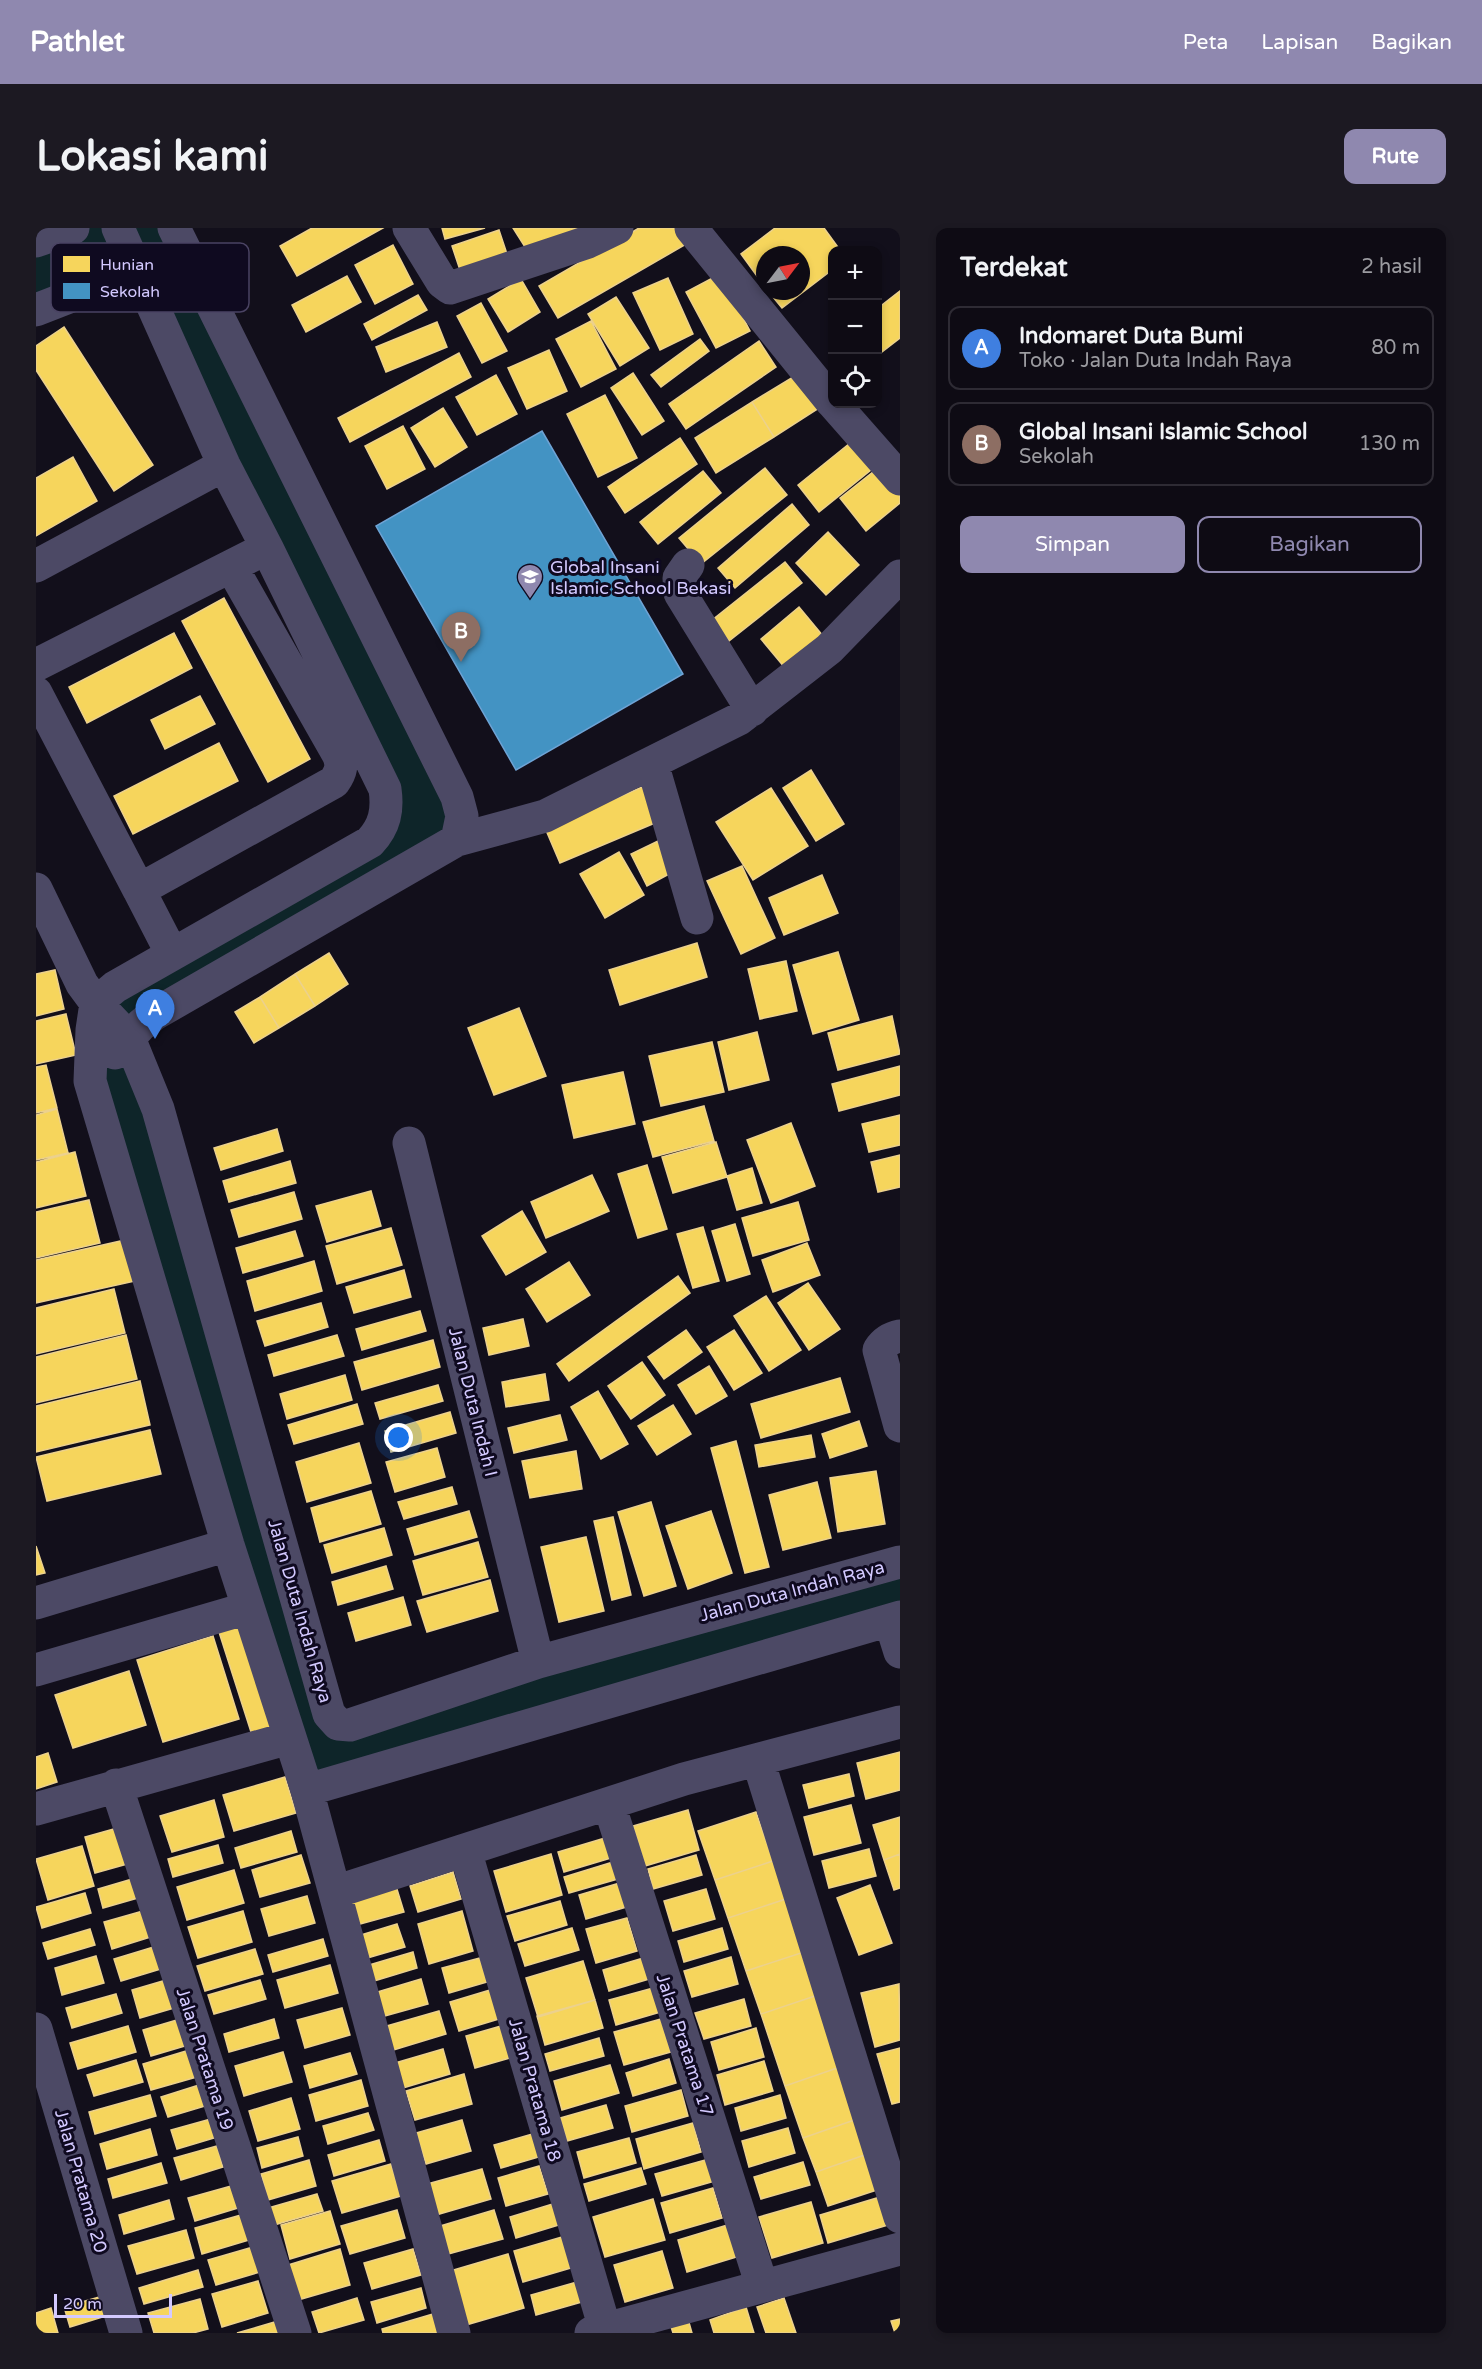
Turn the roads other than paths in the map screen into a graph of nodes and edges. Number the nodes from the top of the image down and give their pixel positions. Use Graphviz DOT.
graph roads {
  1 [pos="73,228"];
  2 [pos="118,228"];
  3 [pos="174,228"];
  4 [pos="409,228"];
  5 [pos="617,228"];
  6 [pos="691,228"];
  7 [pos="36,241"];
  8 [pos="124,243"];
  9 [pos="181,243"];
  10 [pos="51,304"];
  11 [pos="36,310"];
  12 [pos="155,312"];
  13 [pos="216,312"];
  14 [pos="828,397"];
  15 [pos="837,408"];
  16 [pos="224,465"];
  17 [pos="900,479"];
  18 [pos="267,548"];
  19 [pos="688,565"];
  20 [pos="36,566"];
  21 [pos="231,566"];
  22 [pos="900,576"];
  23 [pos="36,665"];
  24 [pos="36,693"];
  25 [pos="752,710"];
  26 [pos="652,763"];
  27 [pos="457,840"];
  28 [pos="36,889"];
  29 [pos="139,890"];
  30 [pos="697,918"];
  31 [pos="172,954"];
  32 [pos="96,1003"];
  33 [pos="129,1038"];
  34 [pos="90,1081"];
  35 [pos="409,1143"];
  36 [pos="900,1336"];
  37 [pos="900,1426"];
  38 [pos="228,1545"];
  39 [pos="900,1562"];
  40 [pos="36,1603"];
  41 [pos="248,1608"];
  42 [pos="895,1619"];
  43 [pos="900,1652"];
  44 [pos="537,1662"];
  45 [pos="36,1670"];
  46 [pos="900,1722"];
  47 [pos="289,1738"];
  48 [pos="758,1760"];
  49 [pos="116,1785"];
  50 [pos="307,1790"];
  51 [pos="609,1804"];
  52 [pos="36,1809"];
  53 [pos="465,1850"];
  54 [pos="334,1892"];
  55 [pos="36,2029"];
  56 [pos="900,2217"];
  57 [pos="900,2249"];
  58 [pos="762,2286"];
  59 [pos="598,2331"];
  60 [pos="126,2333"];
  61 [pos="295,2333"];
  62 [pos="454,2333"];
  1 -- 7 [label="street"];
  2 -- 8 [label="street"];
  3 -- 9 [label="street"];
  4 -- 5 [label="street"];
  6 -- 14 [label="street"];
  10 -- 11 [label="street"];
  12 -- 16 [label="street"];
  13 -- 27 [label="street"];
  15 -- 17 [label="street"];
  16 -- 18 [label="street"];
  16 -- 20 [label="street"];
  18 -- 21 [label="street"];
  18 -- 31 [label="street"];
  19 -- 25 [label="street"];
  21 -- 23 [label="street"];
  21 -- 29 [label="street"];
  22 -- 25 [label="street"];
  24 -- 29 [label="street"];
  25 -- 26 [label="street"];
  26 -- 27 [label="street"];
  26 -- 30 [label="street"];
  27 -- 33 [label="street"];
  28 -- 32 [label="street"];
  29 -- 31 [label="street"];
  31 -- 32 [label="street"];
  32 -- 33 [label="street"];
  32 -- 34 [label="street"];
  33 -- 34 [label="street"];
  33 -- 44 [label="street, Jalan Duta Indah Raya"];
  34 -- 38 [label="street"];
  35 -- 44 [label="street, Jalan Duta Indah I"];
  36 -- 37 [label="street"];
  38 -- 40 [label="street"];
  38 -- 41 [label="street"];
  39 -- 44 [label="street, Jalan Duta Indah Raya"];
  41 -- 45 [label="street"];
  41 -- 47 [label="street"];
  42 -- 43 [label="street"];
  42 -- 50 [label="street"];
  46 -- 48 [label="street"];
  47 -- 49 [label="street"];
  47 -- 50 [label="street"];
  48 -- 51 [label="street"];
  48 -- 56 [label="street"];
  49 -- 52 [label="street"];
  49 -- 61 [label="street, Jalan Pratama 19"];
  50 -- 54 [label="street"];
  51 -- 53 [label="street"];
  51 -- 58 [label="street, Jalan Pratama 17"];
  53 -- 54 [label="street"];
  53 -- 59 [label="street, Jalan Pratama 18"];
  54 -- 62 [label="street"];
  55 -- 60 [label="street, Jalan Pratama 20"];
  57 -- 58 [label="street"];
  58 -- 59 [label="street"];
}
